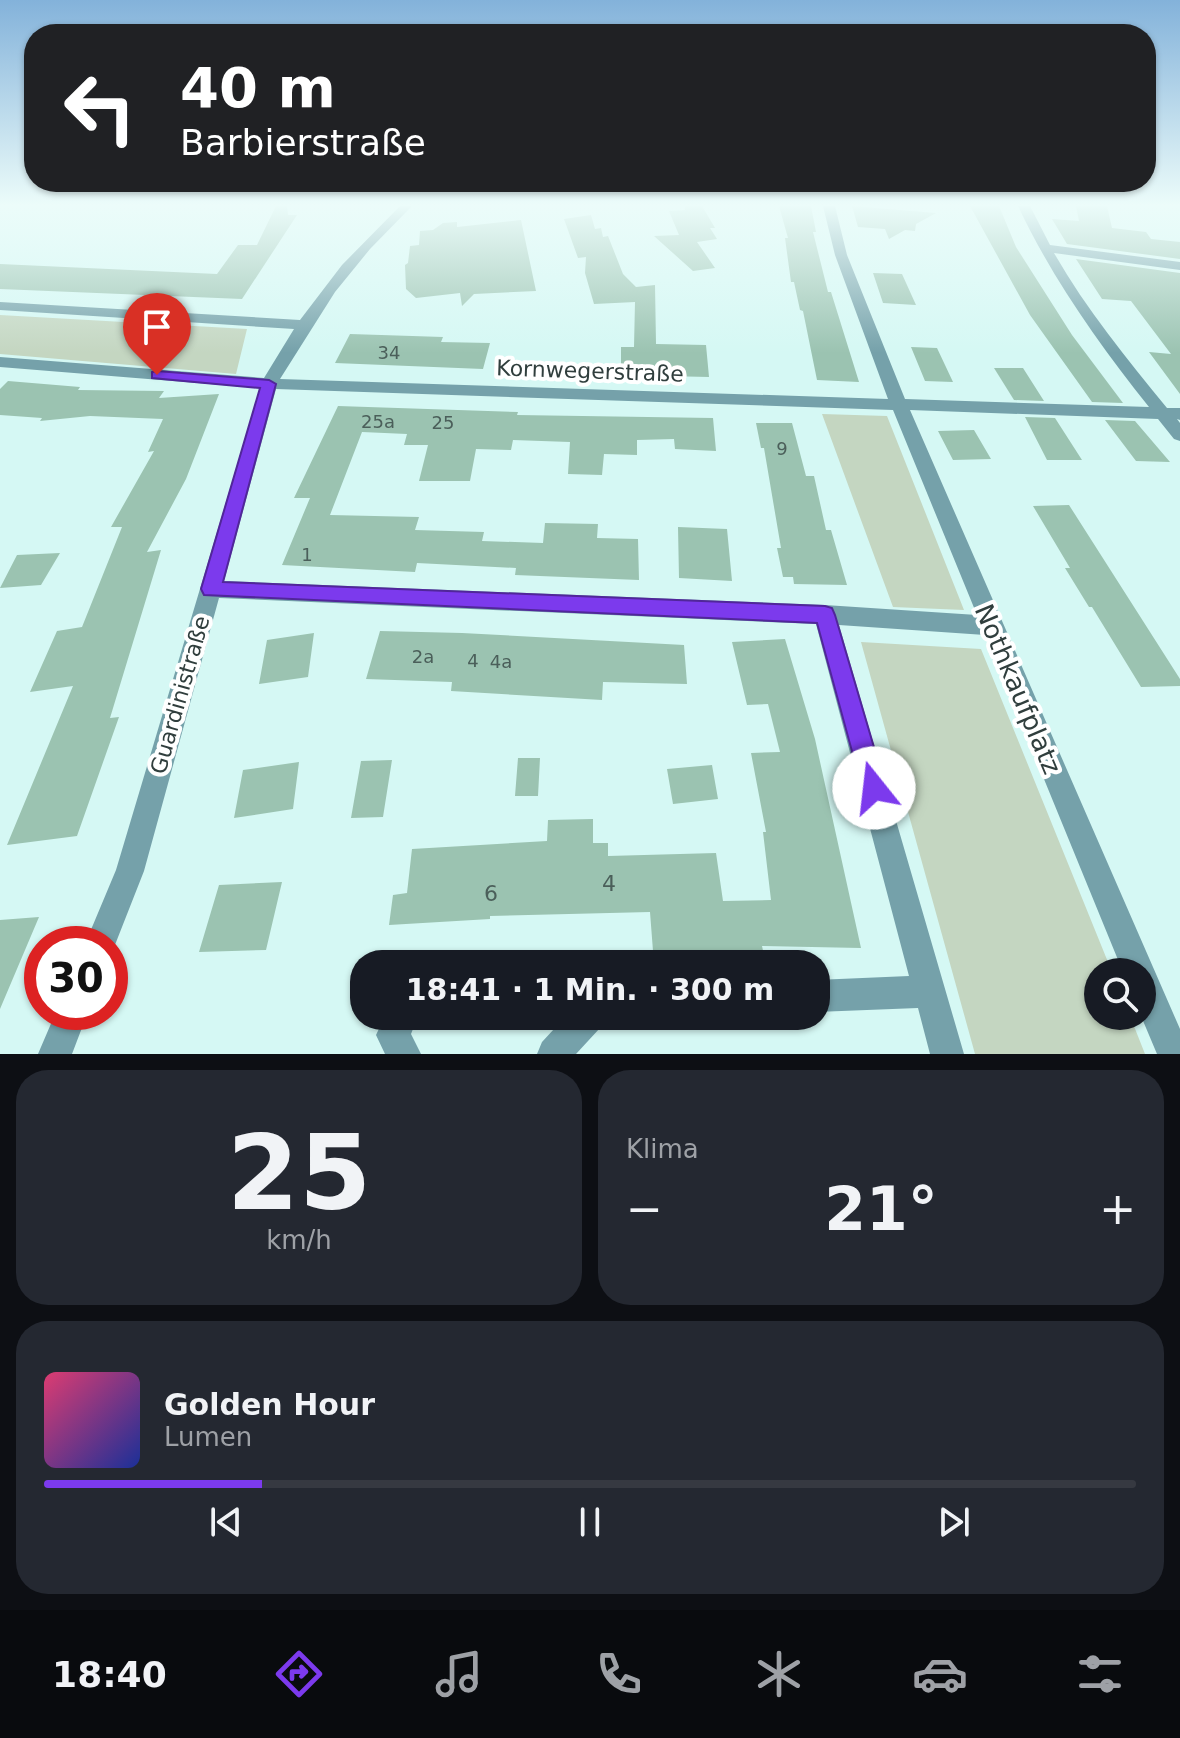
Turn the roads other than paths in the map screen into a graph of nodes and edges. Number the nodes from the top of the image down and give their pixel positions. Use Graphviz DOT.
graph roads {
  1 [pos="358,255"];
  2 [pos="842,255"];
  3 [pos="1048,255"];
  4 [pos="1098,255"];
  5 [pos="1180,266"];
  6 [pos="0,306"];
  7 [pos="302,325"];
  8 [pos="0,362"];
  9 [pos="269,384"];
  10 [pos="899,404"];
  11 [pos="1171,414"];
  12 [pos="1180,435"];
  13 [pos="211,589"];
  14 [pos="825,615"];
  15 [pos="990,626"];
  16 [pos="107,926"];
  17 [pos="1133,958"];
  18 [pos="931,991"];
  19 [pos="830,995"];
  20 [pos="1156,1012"];
  21 [pos="65,1030"];
  22 [pos="395,1030"];
  23 [pos="575,1030"];
  24 [pos="55,1054"];
  25 [pos="404,1054"];
  26 [pos="554,1054"];
  27 [pos="947,1054"];
  28 [pos="1174,1054"];
  1 -- 7 [label="street, Guardinistraße"];
  2 -- 10 [label="street, Nothkaufplatz"];
  3 -- 11 [label="street"];
  4 -- 5 [label="street"];
  6 -- 7 [label="street"];
  7 -- 9 [label="street, Guardinistraße"];
  8 -- 9 [label="street, Kornwegerstraße"];
  9 -- 10 [label="street, Kornwegerstraße"];
  9 -- 13 [label="street, Guardinistraße"];
  10 -- 11 [label="street, Kornwegerstraße"];
  10 -- 15 [label="street, Nothkaufplatz"];
  11 -- 12 [label="street"];
  13 -- 14 [label="street"];
  13 -- 16 [label="street, Guardinistraße"];
  14 -- 15 [label="street"];
  14 -- 18 [label="street"];
  15 -- 17 [label="street, Nothkaufplatz"];
  18 -- 19 [label="street"];
  18 -- 27 [label="street"];
  20 -- 28 [label="street"];
  21 -- 24 [label="street"];
  22 -- 25 [label="street"];
  23 -- 26 [label="street"];
}
